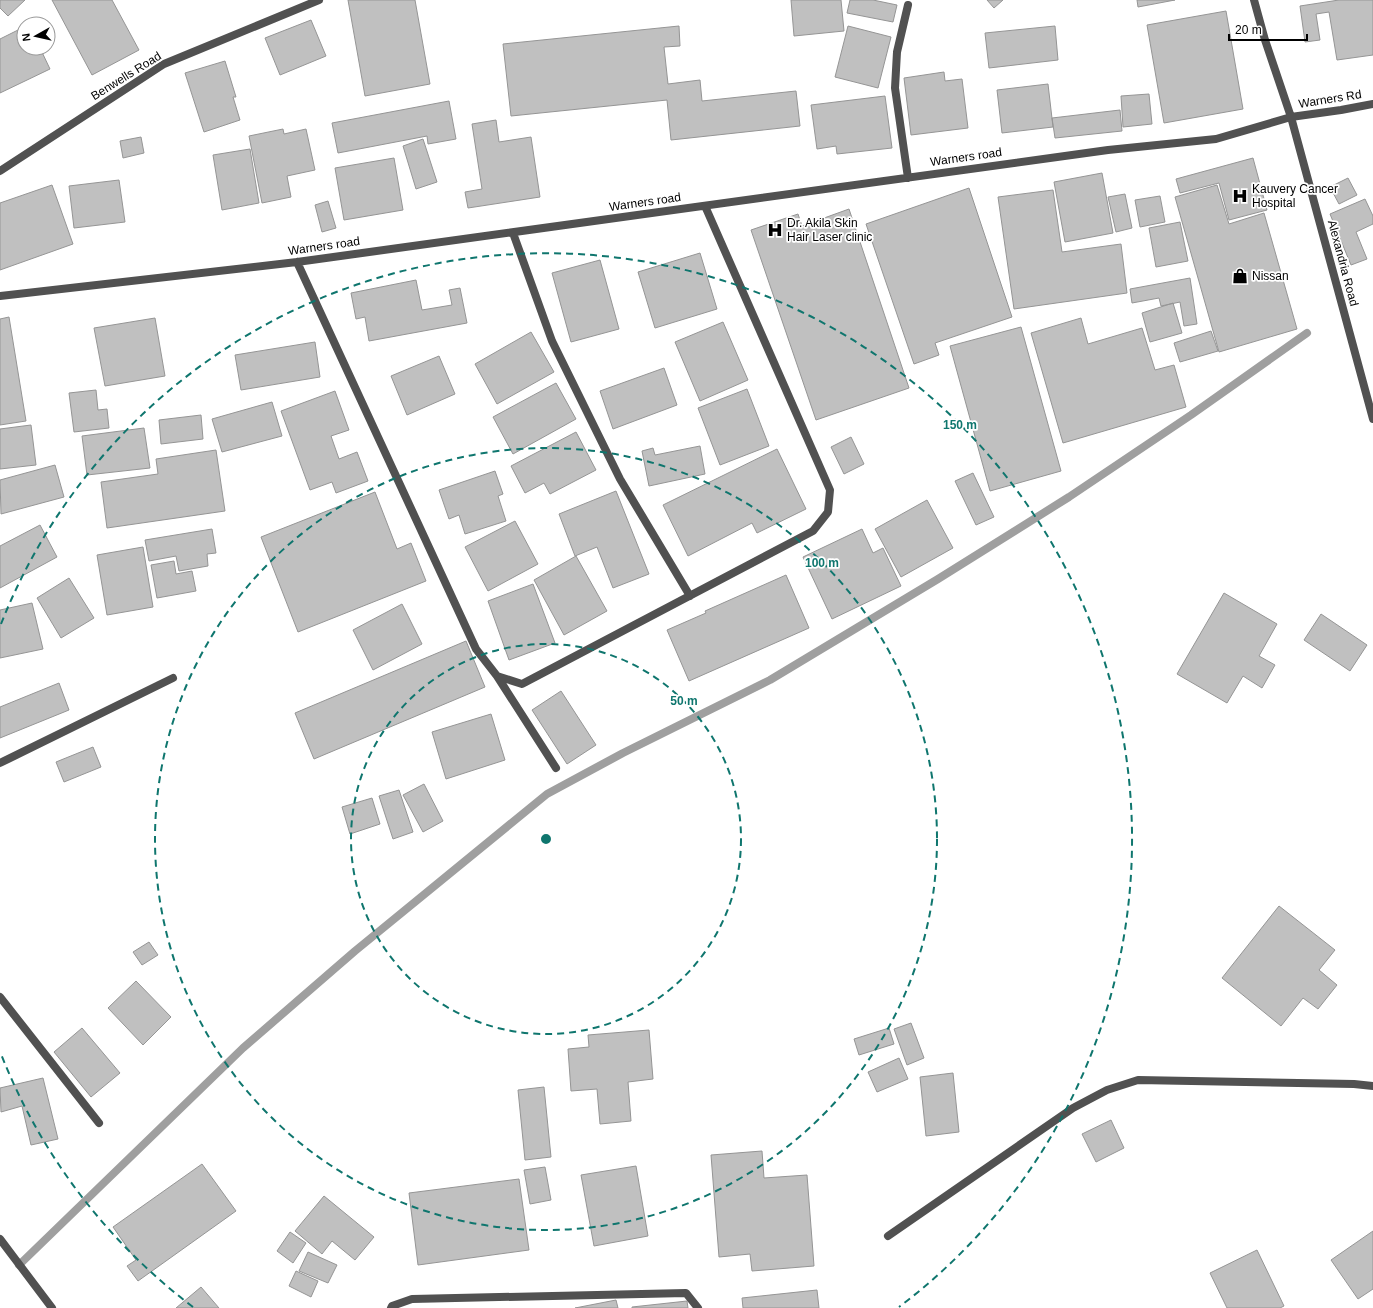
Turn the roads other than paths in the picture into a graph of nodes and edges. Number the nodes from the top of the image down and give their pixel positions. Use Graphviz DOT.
graph roads {
  1 [pos="319,0"];
  2 [pos="1254,0"];
  3 [pos="908,5"];
  4 [pos="1373,104"];
  5 [pos="1291,117"];
  6 [pos="0,172"];
  7 [pos="908,178"];
  8 [pos="705,206"];
  9 [pos="513,233"];
  10 [pos="297,262"];
  11 [pos="0,296"];
  12 [pos="1373,419"];
  13 [pos="690,596"];
  14 [pos="497,676"];
  15 [pos="173,678"];
  16 [pos="0,762"];
  17 [pos="556,768"];
  18 [pos="0,997"];
  19 [pos="1373,1086"];
  20 [pos="100,1123"];
  21 [pos="888,1236"];
  22 [pos="0,1239"];
  23 [pos="52,1308"];
  24 [pos="391,1308"];
  25 [pos="698,1308"];
  1 -- 6 [label="street, Benwells Road"];
  2 -- 5 [label="street, Alexandria Road"];
  3 -- 7 [label="street"];
  4 -- 5 [label="street, Warners Rd"];
  5 -- 7 [label="street, Warners road"];
  5 -- 12 [label="street, Alexandria Road"];
  7 -- 8 [label="street, Warners road"];
  8 -- 9 [label="street, Warners road"];
  8 -- 13 [label="street"];
  9 -- 10 [label="street, Warners road"];
  9 -- 13 [label="street"];
  10 -- 11 [label="street, Warners road"];
  10 -- 14 [label="street"];
  13 -- 14 [label="street"];
  14 -- 17 [label="street"];
  15 -- 16 [label="street"];
  18 -- 20 [label="street"];
  19 -- 21 [label="street"];
  22 -- 23 [label="street"];
  24 -- 25 [label="street"];
}
